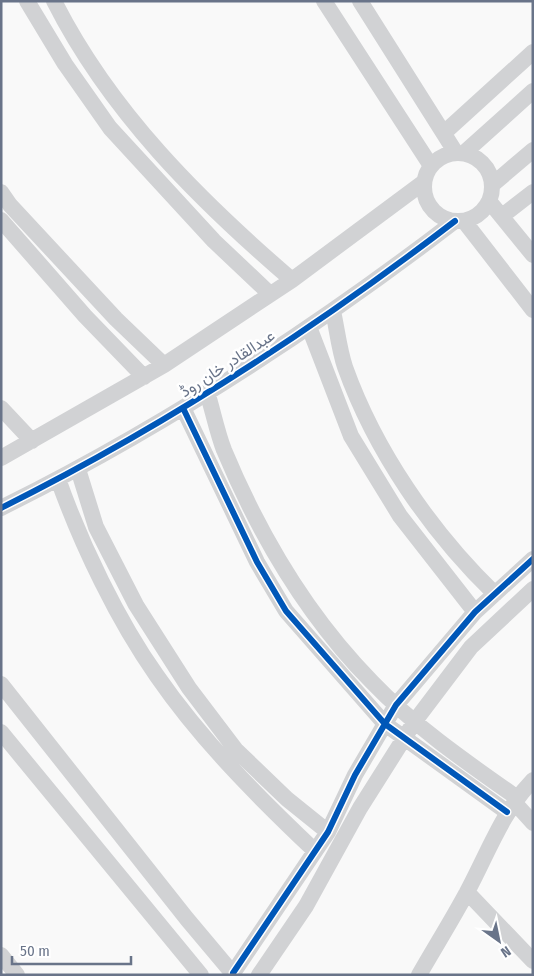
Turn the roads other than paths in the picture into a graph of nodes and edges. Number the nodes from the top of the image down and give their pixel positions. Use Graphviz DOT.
graph roads {
  1 [pos="27,1"];
  2 [pos="54,1"];
  3 [pos="324,1"];
  4 [pos="360,1"];
  5 [pos="533,52"];
  6 [pos="533,92"];
  7 [pos="445,132"];
  8 [pos="533,150"];
  9 [pos="460,153"];
  10 [pos="432,166"];
  11 [pos="424,182"];
  12 [pos="1,192"];
  13 [pos="533,192"];
  14 [pos="491,193"];
  15 [pos="502,216"];
  16 [pos="1,220"];
  17 [pos="459,221"];
  18 [pos="533,255"];
  19 [pos="292,280"];
  20 [pos="270,294"];
  21 [pos="533,310"];
  22 [pos="333,311"];
  23 [pos="309,327"];
  24 [pos="164,365"];
  25 [pos="144,377"];
  26 [pos="207,392"];
  27 [pos="1,408"];
  28 [pos="184,408"];
  29 [pos="32,441"];
  30 [pos="4,451"];
  31 [pos="78,469"];
  32 [pos="58,480"];
  33 [pos="1,508"];
  34 [pos="533,559"];
  35 [pos="533,590"];
  36 [pos="495,594"];
  37 [pos="475,612"];
  38 [pos="1,684"];
  39 [pos="396,705"];
  40 [pos="415,721"];
  41 [pos="385,724"];
  42 [pos="1,732"];
  43 [pos="404,739"];
  44 [pos="533,780"];
  45 [pos="512,804"];
  46 [pos="533,823"];
  47 [pos="328,832"];
  48 [pos="315,851"];
  49 [pos="467,892"];
  50 [pos="1,955"];
  51 [pos="533,961"];
  52 [pos="233,974"];
  53 [pos="17,975"];
  54 [pos="202,975"];
  55 [pos="259,975"];
  56 [pos="419,975"];
  1 -- 20 [label="street"];
  2 -- 19 [label="street"];
  3 -- 10 [label="street"];
  4 -- 7 [label="street"];
  5 -- 7 [label="street"];
  6 -- 9 [label="street"];
  7 -- 9 [label="street"];
  8 -- 14 [label="street"];
  9 -- 10 [label="street"];
  9 -- 14 [label="street"];
  10 -- 11 [label="street"];
  11 -- 17 [label="street"];
  11 -- 19 [label="street, عبدالقادر خان روڈ"];
  12 -- 24 [label="street"];
  13 -- 15 [label="street"];
  14 -- 15 [label="street"];
  14 -- 17 [label="street"];
  15 -- 18 [label="street"];
  16 -- 25 [label="street"];
  17 -- 21 [label="street"];
  17 -- 22 [label="street, عبدالقادر خان روڈ"];
  19 -- 20 [label="street, عبدالقادر خان روڈ"];
  20 -- 24 [label="street, عبدالقادر خان روڈ"];
  22 -- 23 [label="street, عبدالقادر خان روڈ"];
  22 -- 36 [label="street"];
  23 -- 26 [label="street, عبدالقادر خان روڈ"];
  23 -- 37 [label="street"];
  24 -- 25 [label="street, عبدالقادر خان روڈ"];
  25 -- 29 [label="street, عبدالقادر خان روڈ"];
  26 -- 28 [label="street, عبدالقادر خان روڈ"];
  26 -- 39 [label="street"];
  27 -- 29 [label="street"];
  28 -- 31 [label="street, عبدالقادر خان روڈ"];
  28 -- 41 [label="street"];
  29 -- 30 [label="street, عبدالقادر خان روڈ"];
  31 -- 32 [label="street, عبدالقادر خان روڈ"];
  31 -- 47 [label="street"];
  32 -- 33 [label="street, عبدالقادر خان روڈ"];
  32 -- 48 [label="street"];
  34 -- 36 [label="street"];
  35 -- 40 [label="street"];
  36 -- 37 [label="street"];
  37 -- 39 [label="street"];
  38 -- 52 [label="street"];
  39 -- 40 [label="street"];
  39 -- 41 [label="street"];
  40 -- 43 [label="street"];
  40 -- 45 [label="street"];
  41 -- 43 [label="street"];
  41 -- 47 [label="street"];
  42 -- 54 [label="street"];
  43 -- 45 [label="street"];
  43 -- 55 [label="street"];
  44 -- 45 [label="street"];
  45 -- 46 [label="street"];
  45 -- 49 [label="street"];
  47 -- 48 [label="street"];
  48 -- 52 [label="street"];
  49 -- 51 [label="street"];
  49 -- 56 [label="street"];
  50 -- 53 [label="street"];
}
